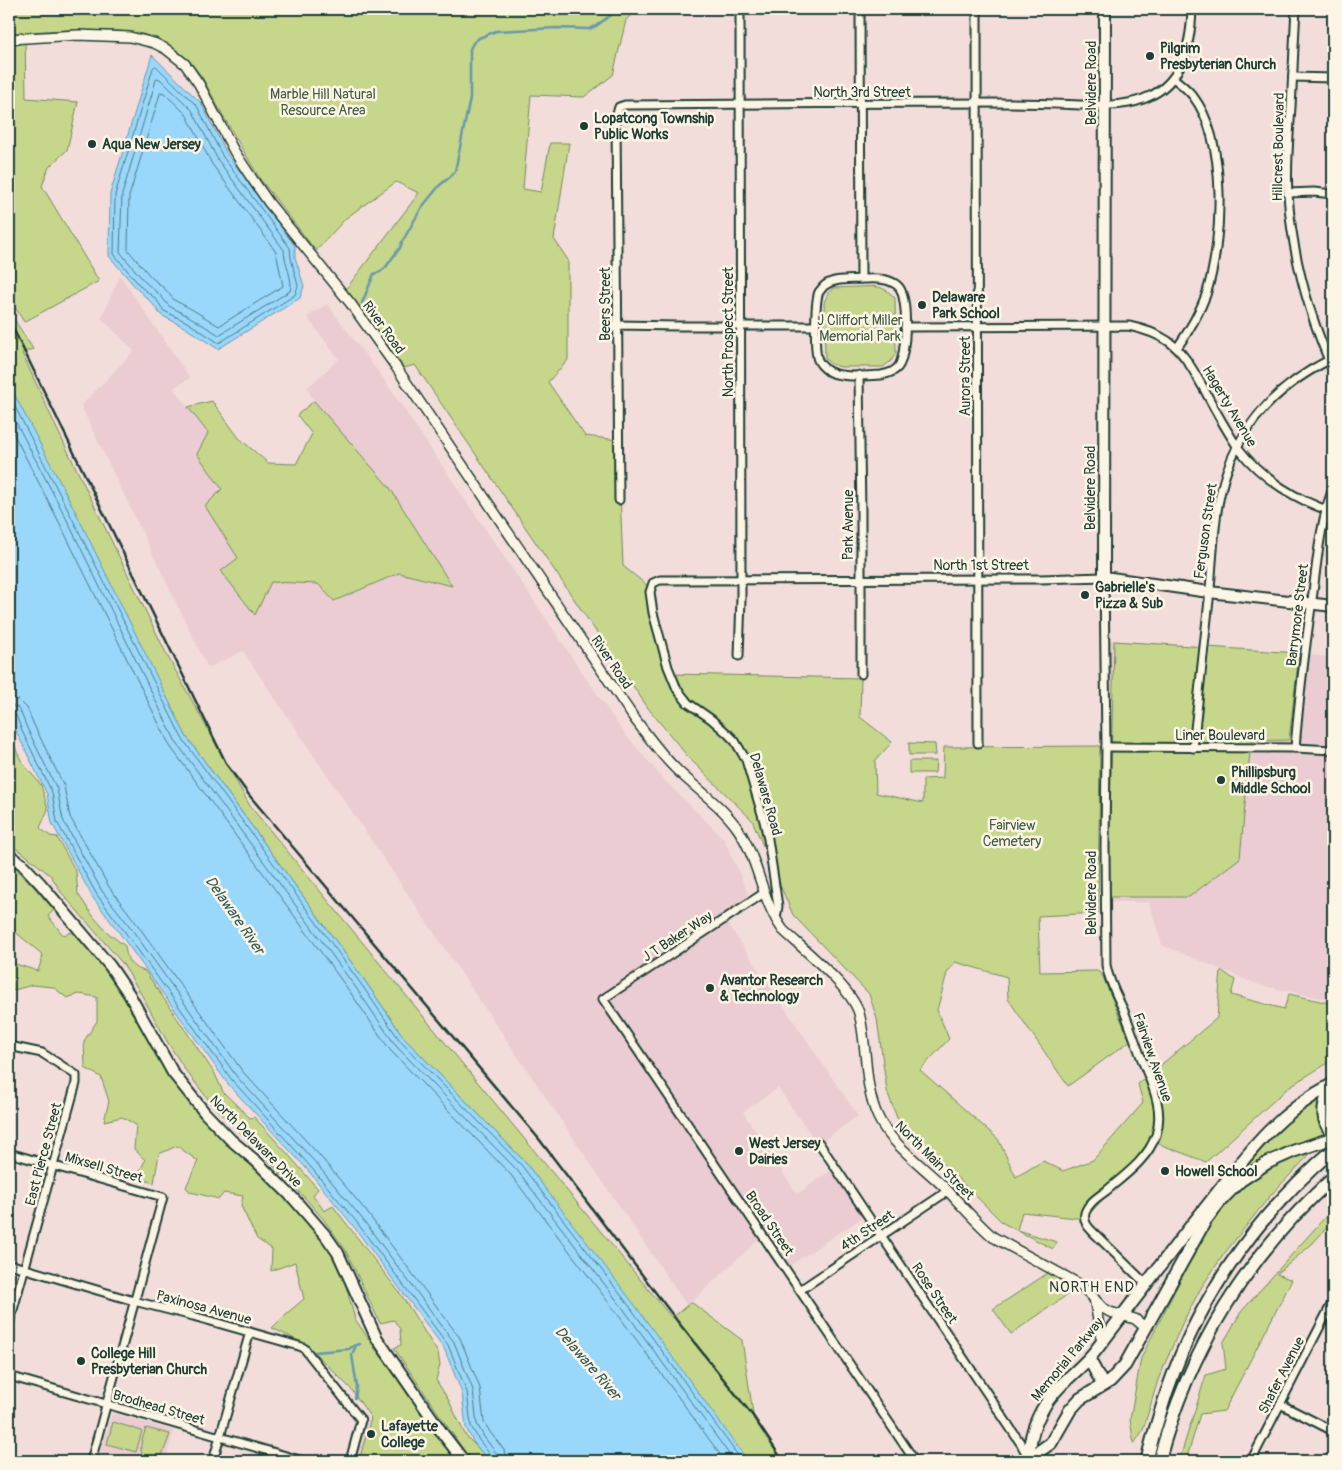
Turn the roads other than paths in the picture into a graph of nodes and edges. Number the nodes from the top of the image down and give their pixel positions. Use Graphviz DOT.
graph roads {
  1 [pos="740,9"];
  2 [pos="860,9"];
  3 [pos="977,9"];
  4 [pos="1105,9"];
  5 [pos="1192,9"];
  6 [pos="1296,9"];
  7 [pos="9,39"];
  8 [pos="1293,77"];
  9 [pos="1173,78"];
  10 [pos="1333,78"];
  11 [pos="741,104"];
  12 [pos="861,104"];
  13 [pos="977,104"];
  14 [pos="1105,105"];
  15 [pos="619,108"];
  16 [pos="1288,193"];
  17 [pos="1333,194"];
  18 [pos="861,279"];
  19 [pos="617,325"];
  20 [pos="741,326"];
  21 [pos="816,326"];
  22 [pos="977,327"];
  23 [pos="1104,327"];
  24 [pos="904,328"];
  25 [pos="609,330"];
  26 [pos="1177,348"];
  27 [pos="1329,360"];
  28 [pos="1333,370"];
  29 [pos="859,375"];
  30 [pos="1237,445"];
  31 [pos="1333,488"];
  32 [pos="619,500"];
  33 [pos="1330,511"];
  34 [pos="1104,577"];
  35 [pos="861,579"];
  36 [pos="977,579"];
  37 [pos="741,580"];
  38 [pos="651,586"];
  39 [pos="1209,592"];
  40 [pos="1311,604"];
  41 [pos="1333,606"];
  42 [pos="739,656"];
  43 [pos="860,674"];
  44 [pos="978,743"];
  45 [pos="1106,747"];
  46 [pos="1193,748"];
  47 [pos="1294,748"];
  48 [pos="1333,750"];
  49 [pos="9,855"];
  50 [pos="764,893"];
  51 [pos="776,919"];
  52 [pos="1106,966"];
  53 [pos="603,1000"];
  54 [pos="9,1046"];
  55 [pos="1333,1084"];
  56 [pos="1333,1133"];
  57 [pos="1333,1138"];
  58 [pos="819,1143"];
  59 [pos="1333,1150"];
  60 [pos="9,1153"];
  61 [pos="53,1166"];
  62 [pos="1333,1178"];
  63 [pos="948,1191"];
  64 [pos="881,1236"];
  65 [pos="9,1264"];
  66 [pos="25,1268"];
  67 [pos="1155,1274"];
  68 [pos="1147,1285"];
  69 [pos="1170,1286"];
  70 [pos="800,1290"];
  71 [pos="1094,1298"];
  72 [pos="134,1301"];
  73 [pos="1333,1301"];
  74 [pos="1123,1316"];
  75 [pos="9,1324"];
  76 [pos="1146,1328"];
  77 [pos="250,1332"];
  78 [pos="1102,1342"];
  79 [pos="1089,1358"];
  80 [pos="9,1376"];
  81 [pos="1104,1385"];
  82 [pos="1280,1404"];
  83 [pos="105,1405"];
  84 [pos="1333,1431"];
  85 [pos="219,1437"];
  86 [pos="1028,1460"];
  87 [pos="91,1461"];
  88 [pos="212,1461"];
  89 [pos="303,1461"];
  90 [pos="350,1461"];
  91 [pos="464,1461"];
  92 [pos="915,1461"];
  93 [pos="1147,1461"];
  94 [pos="1159,1461"];
  95 [pos="1251,1461"];
  1 -- 11 [label="street, North Prospect Street"];
  2 -- 12 [label="street"];
  3 -- 13 [label="street, Aurora Street"];
  4 -- 14 [label="main road, Belvidere Road"];
  5 -- 9 [label="street"];
  6 -- 8 [label="street, Hillcrest Boulevard"];
  7 -- 50 [label="street, River Road"];
  8 -- 10 [label="street"];
  8 -- 16 [label="street, Hillcrest Boulevard"];
  9 -- 14 [label="street, North 3rd Street"];
  9 -- 26 [label="street"];
  11 -- 12 [label="street, North 3rd Street"];
  11 -- 15 [label="street, North 3rd Street"];
  11 -- 20 [label="street, North Prospect Street"];
  12 -- 13 [label="street, North 3rd Street"];
  12 -- 18 [label="street"];
  13 -- 14 [label="street, North 3rd Street"];
  13 -- 22 [label="street, Aurora Street"];
  14 -- 23 [label="main road, Belvidere Road"];
  15 -- 19 [label="street, Beers Street"];
  16 -- 17 [label="street"];
  16 -- 27 [label="street, Hillcrest Boulevard"];
  18 -- 21 [label="street"];
  18 -- 24 [label="street"];
  19 -- 20 [label="street"];
  19 -- 25 [label="street"];
  19 -- 32 [label="street, Beers Street"];
  20 -- 21 [label="street"];
  20 -- 37 [label="street, North Prospect Street"];
  21 -- 29 [label="street"];
  22 -- 23 [label="street, Hagerty Avenue"];
  22 -- 24 [label="street, Hagerty Avenue"];
  22 -- 36 [label="street, Aurora Street"];
  23 -- 26 [label="street, Hagerty Avenue"];
  23 -- 34 [label="main road, Belvidere Road"];
  24 -- 29 [label="street"];
  26 -- 30 [label="street, Hagerty Avenue"];
  27 -- 28 [label="street, Hillcrest Boulevard"];
  27 -- 30 [label="street, Ferguson Street"];
  29 -- 35 [label="street, Park Avenue"];
  30 -- 33 [label="street, Hagerty Avenue"];
  30 -- 39 [label="street, Ferguson Street"];
  31 -- 33 [label="street, Barrymore Street"];
  33 -- 40 [label="street, Barrymore Street"];
  34 -- 36 [label="street, North 1st Street"];
  34 -- 39 [label="main road, North 1st Street"];
  34 -- 45 [label="street, Belvidere Road"];
  35 -- 36 [label="street, North 1st Street"];
  35 -- 37 [label="street, North 1st Street"];
  35 -- 43 [label="street, Park Avenue"];
  36 -- 44 [label="street, Aurora Street"];
  37 -- 38 [label="street, North 1st Street"];
  37 -- 42 [label="street, North Prospect Street"];
  38 -- 51 [label="street, Delaware Road"];
  39 -- 40 [label="main road, North 1st Street"];
  39 -- 46 [label="street, Ferguson Street"];
  40 -- 41 [label="main road, North 1st Street"];
  40 -- 47 [label="street, Barrymore Street"];
  45 -- 46 [label="street, Liner Boulevard"];
  45 -- 52 [label="street, Belvidere Road"];
  46 -- 47 [label="street, Liner Boulevard"];
  47 -- 48 [label="street, Liner Boulevard"];
  49 -- 91 [label="main road, North Delaware Drive"];
  50 -- 51 [label="street, North Main Street"];
  50 -- 53 [label="street, J T Baker Way"];
  51 -- 63 [label="street, North Main Street"];
  52 -- 68 [label="street, Fairview Avenue"];
  53 -- 70 [label="street, Broad Street"];
  54 -- 61 [label="street, East Pierce Street"];
  55 -- 56 [label="main road"];
  55 -- 67 [label="main road, Memorial Parkway"];
  57 -- 69 [label="main road"];
  58 -- 64 [label="street, Rose Street"];
  59 -- 93 [label="main road"];
  60 -- 61 [label="street, Mixsell Street"];
  61 -- 66 [label="street, East Pierce Street"];
  61 -- 72 [label="street, Mixsell Street"];
  62 -- 94 [label="main road"];
  63 -- 64 [label="street, 4th Street"];
  63 -- 71 [label="street, North Main Street"];
  64 -- 70 [label="street, 4th Street"];
  64 -- 86 [label="street, Rose Street"];
  65 -- 66 [label="street, Paxinosa Avenue"];
  66 -- 72 [label="street, Paxinosa Avenue"];
  66 -- 75 [label="street, East Pierce Street"];
  67 -- 68 [label="main road, Memorial Parkway"];
  67 -- 69 [label="main road"];
  68 -- 74 [label="main road, Memorial Parkway"];
  69 -- 76 [label="main road"];
  70 -- 92 [label="street, Broad Street"];
  71 -- 74 [label="street, North Main Street"];
  71 -- 78 [label="street"];
  72 -- 77 [label="street, Paxinosa Avenue"];
  72 -- 83 [label="street"];
  73 -- 82 [label="street, Shafer Avenue"];
  74 -- 76 [label="street, North Main Street"];
  74 -- 78 [label="main road, Memorial Parkway"];
  76 -- 81 [label="main road"];
  77 -- 85 [label="street"];
  77 -- 90 [label="street, Paxinosa Avenue"];
  78 -- 79 [label="main road, Memorial Parkway"];
  79 -- 81 [label="main road"];
  79 -- 86 [label="main road, Memorial Parkway"];
  80 -- 83 [label="street, Brodhead Street"];
  81 -- 86 [label="main road"];
  82 -- 84 [label="street"];
  82 -- 95 [label="street, Shafer Avenue"];
  83 -- 85 [label="street, Brodhead Street"];
  83 -- 87 [label="street"];
  85 -- 88 [label="street"];
  85 -- 89 [label="street, Brodhead Street"];
}
